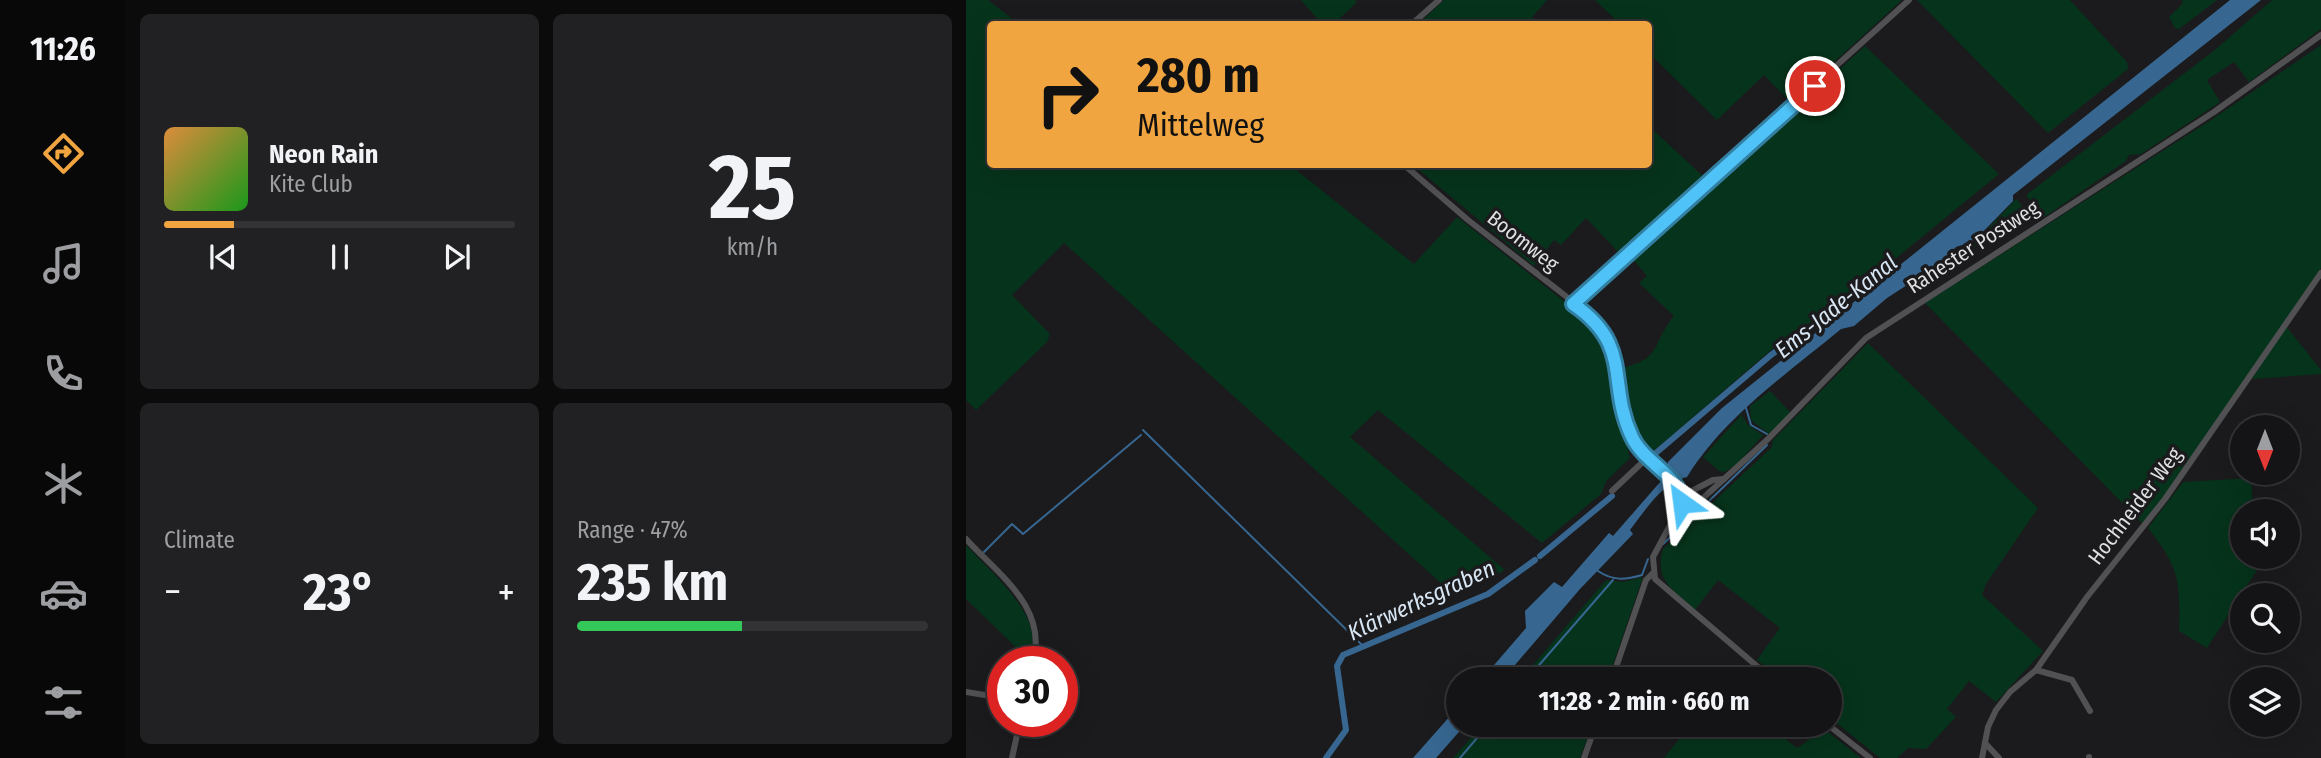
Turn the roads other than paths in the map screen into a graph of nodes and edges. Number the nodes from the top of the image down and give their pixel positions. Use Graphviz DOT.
graph roads {
  1 [pos="1439,0"];
  2 [pos="1909,0"];
  3 [pos="1415,21"];
  4 [pos="2321,35"];
  5 [pos="1408,168"];
  6 [pos="2321,273"];
  7 [pos="1573,304"];
  8 [pos="1646,459"];
  9 [pos="1726,479"];
  10 [pos="1612,491"];
  11 [pos="1682,496"];
  12 [pos="1674,520"];
  13 [pos="966,539"];
  14 [pos="1653,573"];
  15 [pos="1037,646"];
  16 [pos="1616,667"];
  17 [pos="1758,667"];
  18 [pos="2036,670"];
  19 [pos="966,692"];
  20 [pos="987,695"];
  21 [pos="2090,711"];
  22 [pos="1842,736"];
  23 [pos="1017,737"];
  24 [pos="1591,737"];
  25 [pos="1985,743"];
  26 [pos="1012,758"];
  27 [pos="1584,758"];
  28 [pos="1870,758"];
  29 [pos="1982,758"];
  30 [pos="1999,758"];
  1 -- 3 [label="street"];
  2 -- 7 [label="street"];
  4 -- 9 [label="street, Rahester Postweg"];
  5 -- 7 [label="street, Boomweg"];
  6 -- 18 [label="street, Hochheider Weg"];
  7 -- 8 [label="street, Boomweg"];
  8 -- 10 [label="street"];
  8 -- 11 [label="street, Boomweg"];
  9 -- 11 [label="street"];
  9 -- 12 [label="street, Rahester Postweg"];
  11 -- 12 [label="street"];
  12 -- 14 [label="street"];
  13 -- 15 [label="street"];
  14 -- 16 [label="street"];
  14 -- 17 [label="street"];
  18 -- 21 [label="street"];
  18 -- 25 [label="street, Hochheider Weg"];
  19 -- 20 [label="street"];
  22 -- 28 [label="street"];
  23 -- 26 [label="street"];
  24 -- 27 [label="street"];
  25 -- 29 [label="street, Hochheider Weg"];
  25 -- 30 [label="street"];
}
